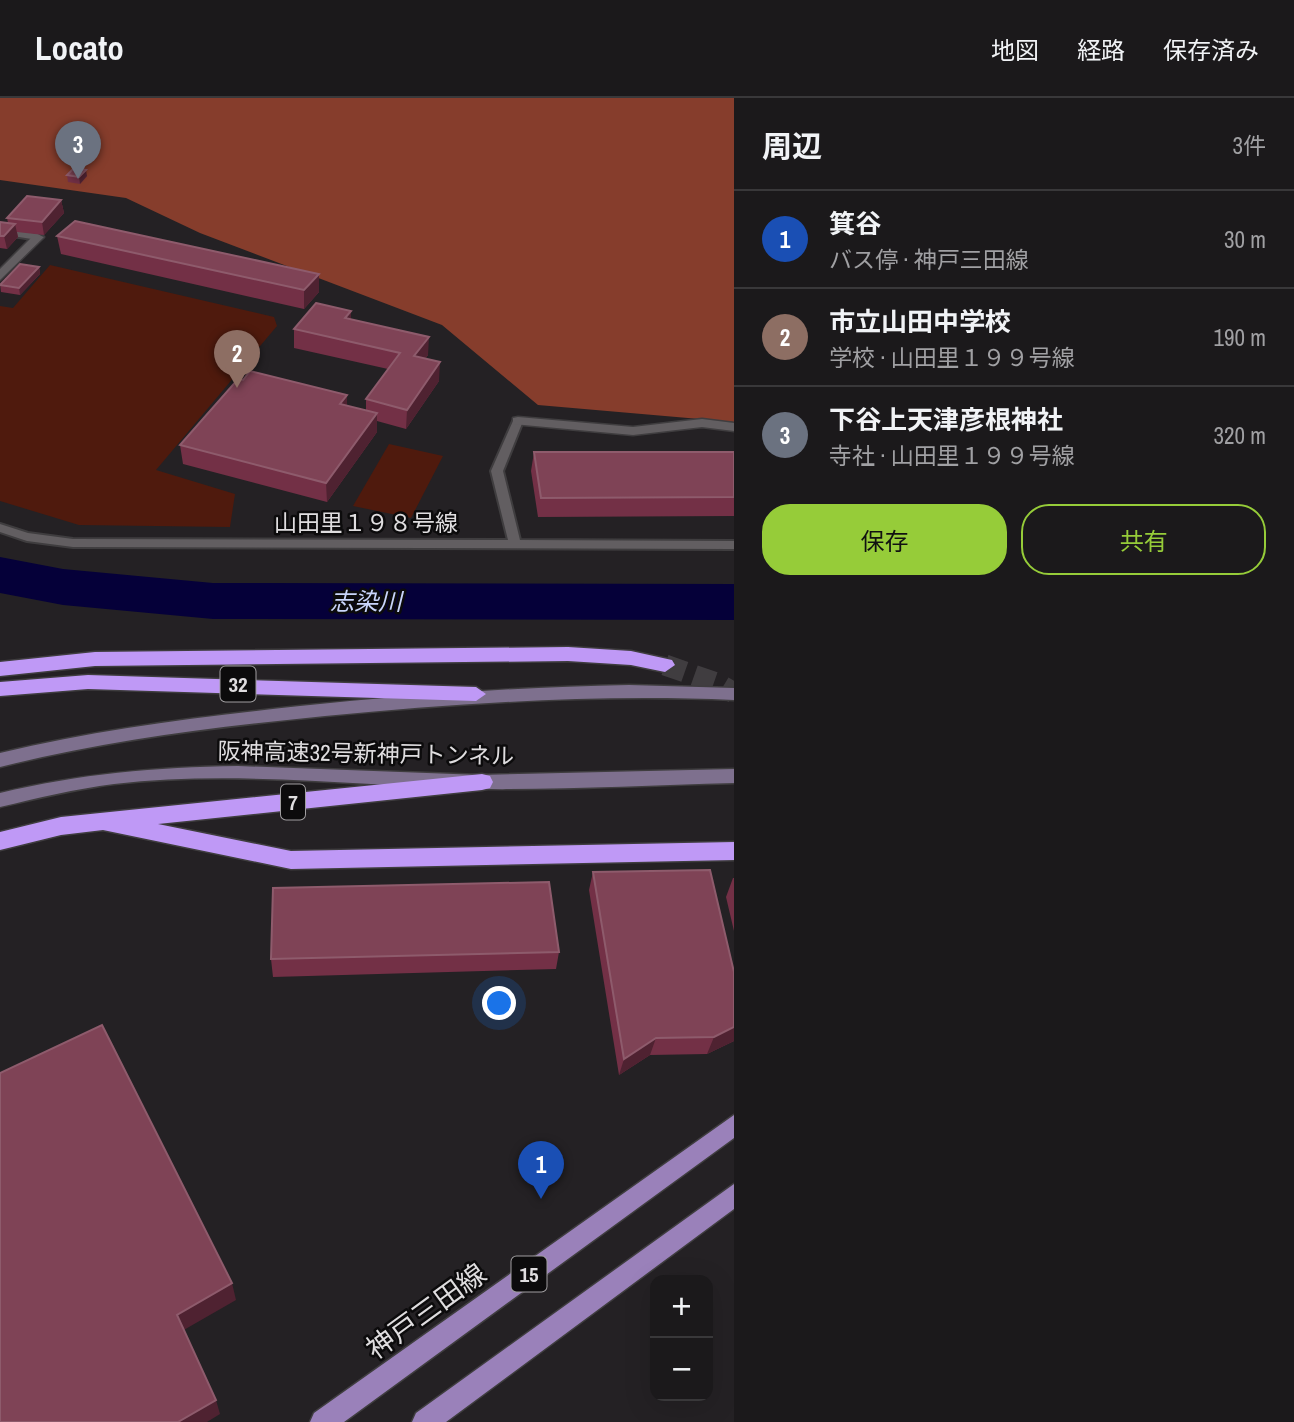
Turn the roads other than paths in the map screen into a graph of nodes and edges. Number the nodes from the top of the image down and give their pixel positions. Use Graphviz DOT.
graph roads {
  1 [pos="0,231"];
  2 [pos="38,237"];
  3 [pos="0,276"];
  4 [pos="518,421"];
  5 [pos="734,427"];
  6 [pos="0,528"];
  7 [pos="515,544"];
  8 [pos="734,545"];
  9 [pos="665,665"];
  10 [pos="0,669"];
  11 [pos="0,689"];
  12 [pos="476,694"];
  13 [pos="734,694"];
  14 [pos="0,760"];
  15 [pos="734,776"];
  16 [pos="482,782"];
  17 [pos="0,800"];
  18 [pos="104,822"];
  19 [pos="0,841"];
  20 [pos="734,851"];
  21 [pos="734,1125"];
  22 [pos="734,1195"];
  23 [pos="323,1422"];
  24 [pos="425,1422"];
  1 -- 2 [label="lane"];
  2 -- 3 [label="street"];
  4 -- 5 [label="street"];
  4 -- 7 [label="lane"];
  6 -- 7 [label="lane, 山田里１９８号線"];
  7 -- 8 [label="lane, 山田里１９８号線"];
  9 -- 10 [label="highway"];
  11 -- 12 [label="highway, 32"];
  12 -- 13 [label="street, 阪神高速32号新神戸トンネル / 32"];
  12 -- 14 [label="street, 阪神高速32号新神戸トンネル / 32"];
  15 -- 16 [label="street, 阪神高速32号新神戸トンネル"];
  16 -- 17 [label="street, 阪神高速32号新神戸トンネル"];
  16 -- 18 [label="highway, 7"];
  18 -- 19 [label="highway, 7"];
  18 -- 20 [label="highway, 7"];
  21 -- 23 [label="main road, 神戸三田線 / 15"];
  22 -- 24 [label="main road, 15"];
}
